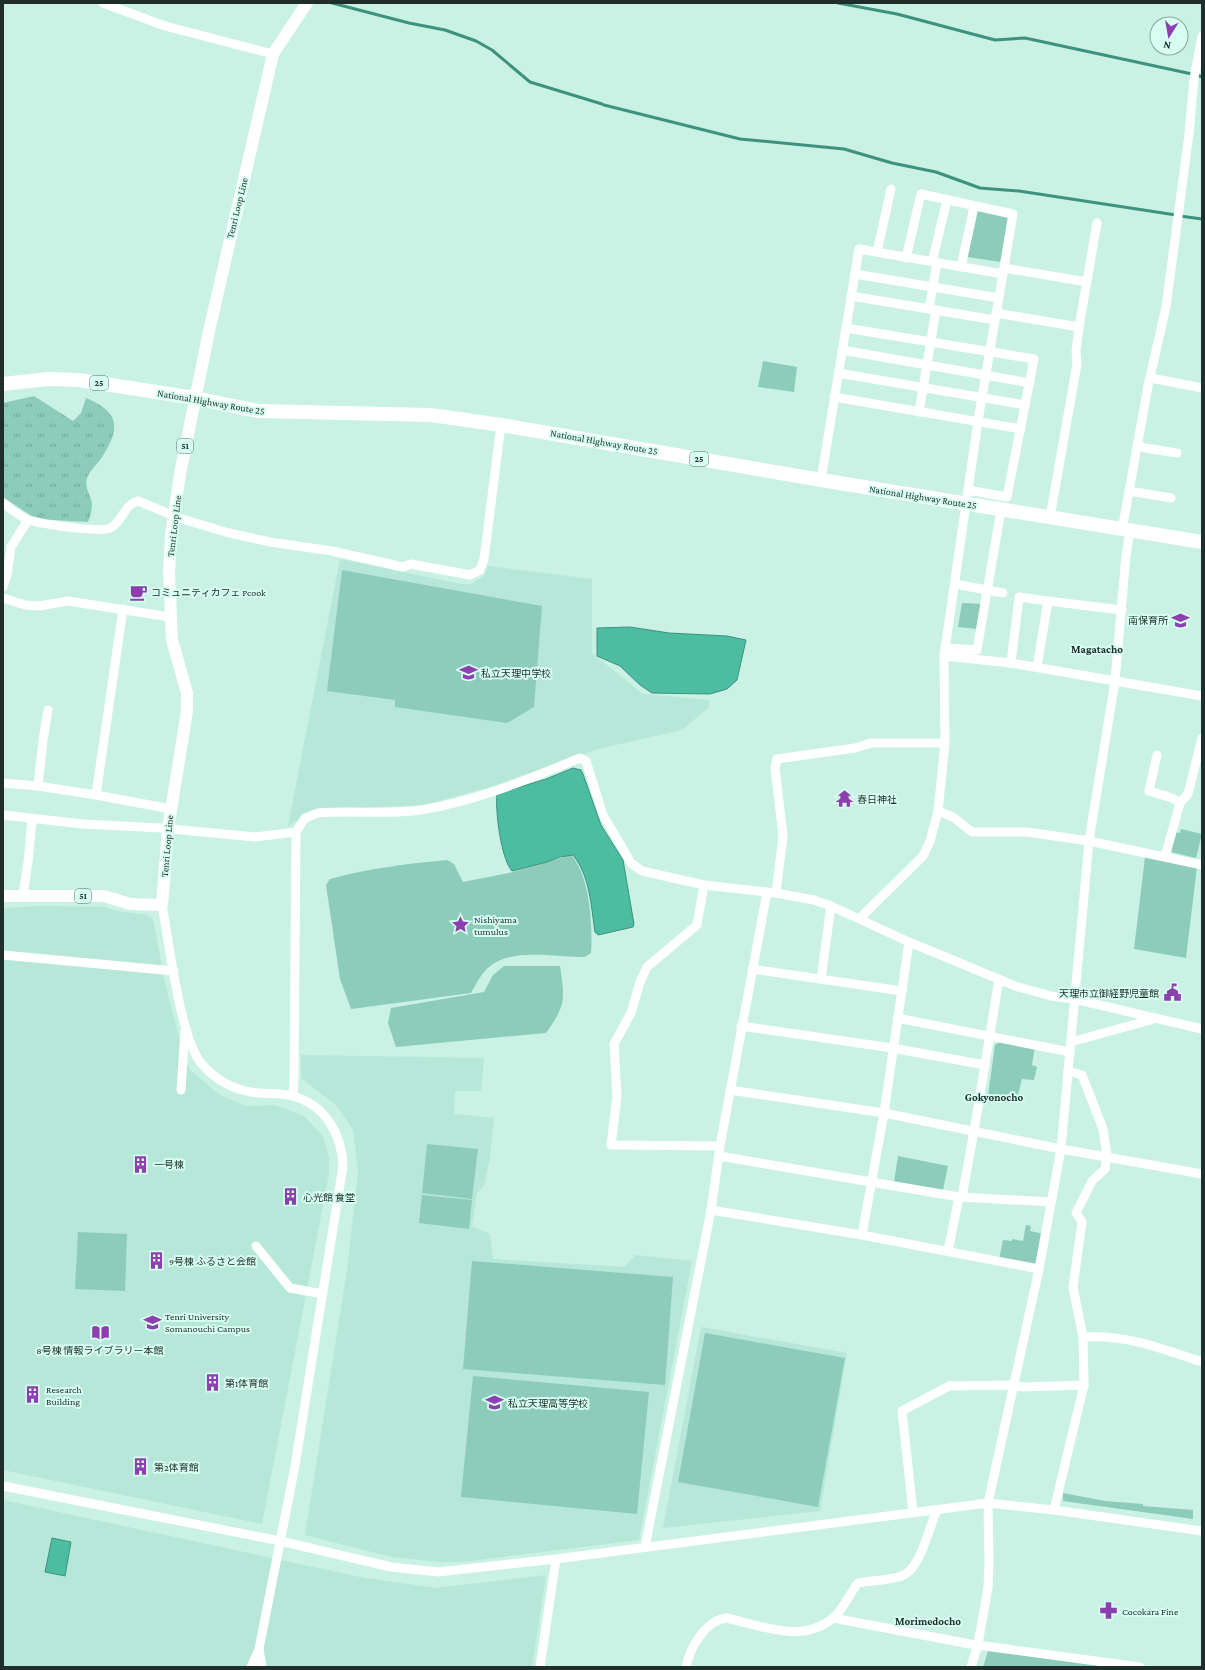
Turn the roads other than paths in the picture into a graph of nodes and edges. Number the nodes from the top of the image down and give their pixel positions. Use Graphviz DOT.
graph roads {
  1 [pos="103,3"];
  2 [pos="307,3"];
  3 [pos="1202,36"];
  4 [pos="273,54"];
  5 [pos="890,189"];
  6 [pos="947,200"];
  7 [pos="974,207"];
  8 [pos="1097,223"];
  9 [pos="877,252"];
  10 [pos="906,258"];
  11 [pos="934,263"];
  12 [pos="961,267"];
  13 [pos="1004,271"];
  14 [pos="855,274"];
  15 [pos="1087,282"];
  16 [pos="933,287"];
  17 [pos="851,296"];
  18 [pos="999,298"];
  19 [pos="933,310"];
  20 [pos="996,317"];
  21 [pos="1079,327"];
  22 [pos="846,328"];
  23 [pos="931,341"];
  24 [pos="842,350"];
  25 [pos="990,351"];
  26 [pos="927,365"];
  27 [pos="838,373"];
  28 [pos="986,376"];
  29 [pos="1151,378"];
  30 [pos="1030,383"];
  31 [pos="3,384"];
  32 [pos="923,388"];
  33 [pos="1202,388"];
  34 [pos="834,397"];
  35 [pos="982,397"];
  36 [pos="194,398"];
  37 [pos="1025,405"];
  38 [pos="919,412"];
  39 [pos="978,421"];
  40 [pos="501,425"];
  41 [pos="1020,429"];
  42 [pos="1137,444"];
  43 [pos="1178,453"];
  44 [pos="821,480"];
  45 [pos="1129,490"];
  46 [pos="967,497"];
  47 [pos="1171,498"];
  48 [pos="3,503"];
  49 [pos="1000,510"];
  50 [pos="174,515"];
  51 [pos="1050,517"];
  52 [pos="28,520"];
  53 [pos="1126,531"];
  54 [pos="1202,542"];
  55 [pos="955,584"];
  56 [pos="3,587"];
  57 [pos="987,590"];
  58 [pos="1003,593"];
  59 [pos="3,598"];
  60 [pos="1048,601"];
  61 [pos="123,610"];
  62 [pos="1122,610"];
  63 [pos="170,618"];
  64 [pos="945,652"];
  65 [pos="1011,663"];
  66 [pos="1037,668"];
  67 [pos="1115,681"];
  68 [pos="1202,696"];
  69 [pos="48,710"];
  70 [pos="1202,738"];
  71 [pos="945,743"];
  72 [pos="1157,755"];
  73 [pos="3,783"];
  74 [pos="38,786"];
  75 [pos="96,795"];
  76 [pos="1180,803"];
  77 [pos="171,809"];
  78 [pos="938,811"];
  79 [pos="3,815"];
  80 [pos="32,819"];
  81 [pos="168,829"];
  82 [pos="296,832"];
  83 [pos="1089,841"];
  84 [pos="1165,857"];
  85 [pos="1202,865"];
  86 [pos="704,885"];
  87 [pos="772,892"];
  88 [pos="23,895"];
  89 [pos="3,896"];
  90 [pos="162,905"];
  91 [pos="831,906"];
  92 [pos="860,918"];
  93 [pos="909,942"];
  94 [pos="3,955"];
  95 [pos="752,969"];
  96 [pos="174,971"];
  97 [pos="821,979"];
  98 [pos="999,979"];
  99 [pos="902,991"];
  100 [pos="1074,999"];
  101 [pos="897,1018"];
  102 [pos="1156,1018"];
  103 [pos="186,1024"];
  104 [pos="741,1026"];
  105 [pos="1202,1029"];
  106 [pos="989,1036"];
  107 [pos="1071,1042"];
  108 [pos="892,1048"];
  109 [pos="1070,1052"];
  110 [pos="985,1065"];
  111 [pos="1068,1071"];
  112 [pos="181,1090"];
  113 [pos="730,1090"];
  114 [pos="293,1096"];
  115 [pos="884,1112"];
  116 [pos="974,1131"];
  117 [pos="720,1146"];
  118 [pos="1061,1149"];
  119 [pos="719,1156"];
  120 [pos="1107,1156"];
  121 [pos="1202,1174"];
  122 [pos="872,1182"];
  123 [pos="960,1197"];
  124 [pos="1051,1202"];
  125 [pos="711,1210"];
  126 [pos="862,1235"];
  127 [pos="256,1246"];
  128 [pos="948,1251"];
  129 [pos="1039,1269"];
  130 [pos="323,1294"];
  131 [pos="1083,1337"];
  132 [pos="1202,1362"];
  133 [pos="1012,1385"];
  134 [pos="1084,1385"];
  135 [pos="3,1486"];
  136 [pos="988,1503"];
  137 [pos="937,1510"];
  138 [pos="1054,1510"];
  139 [pos="913,1512"];
  140 [pos="1202,1531"];
  141 [pos="280,1541"];
  142 [pos="645,1547"];
  143 [pos="556,1559"];
  144 [pos="833,1618"];
  145 [pos="978,1644"];
  146 [pos="259,1649"];
  147 [pos="251,1667"];
  148 [pos="262,1667"];
  149 [pos="540,1667"];
  150 [pos="686,1667"];
  151 [pos="971,1667"];
  152 [pos="1140,1667"];
  1 -- 4 [label="street"];
  2 -- 4 [label="main road, Tenri Loop Line / 51"];
  3 -- 29 [label="street"];
  4 -- 36 [label="main road, Tenri Loop Line / 51"];
  5 -- 9 [label="street"];
  6 -- 7 [label="street"];
  6 -- 10 [label="street"];
  6 -- 11 [label="street"];
  7 -- 12 [label="street"];
  7 -- 13 [label="street"];
  8 -- 15 [label="street"];
  9 -- 10 [label="street"];
  9 -- 14 [label="street"];
  10 -- 11 [label="street"];
  11 -- 12 [label="street"];
  11 -- 16 [label="street"];
  12 -- 13 [label="street"];
  13 -- 15 [label="street"];
  13 -- 18 [label="street"];
  14 -- 16 [label="street"];
  14 -- 17 [label="street"];
  15 -- 21 [label="street"];
  16 -- 18 [label="street"];
  16 -- 19 [label="street"];
  17 -- 19 [label="street"];
  17 -- 22 [label="street"];
  18 -- 20 [label="street"];
  19 -- 20 [label="street"];
  19 -- 23 [label="street"];
  20 -- 21 [label="street"];
  20 -- 25 [label="street"];
  21 -- 51 [label="street"];
  22 -- 23 [label="street"];
  22 -- 24 [label="street"];
  23 -- 25 [label="street"];
  23 -- 26 [label="street"];
  24 -- 26 [label="street"];
  24 -- 27 [label="street"];
  25 -- 28 [label="street"];
  25 -- 30 [label="street"];
  26 -- 28 [label="street"];
  26 -- 32 [label="street"];
  27 -- 32 [label="street"];
  27 -- 34 [label="street"];
  28 -- 30 [label="street"];
  28 -- 35 [label="street"];
  29 -- 33 [label="street"];
  29 -- 42 [label="street"];
  30 -- 37 [label="street"];
  31 -- 36 [label="highway, National Highway Route 25 / 25"];
  32 -- 35 [label="street"];
  32 -- 38 [label="street"];
  34 -- 38 [label="street"];
  34 -- 44 [label="street"];
  35 -- 37 [label="street"];
  35 -- 39 [label="street"];
  36 -- 40 [label="highway, National Highway Route 25 / 25"];
  36 -- 50 [label="main road, Tenri Loop Line / 51"];
  37 -- 41 [label="street"];
  38 -- 39 [label="street"];
  39 -- 41 [label="street"];
  39 -- 46 [label="street"];
  40 -- 44 [label="highway, National Highway Route 25 / 25"];
  40 -- 50 [label="street"];
  41 -- 46 [label="street"];
  42 -- 43 [label="street"];
  42 -- 45 [label="street"];
  44 -- 46 [label="highway, National Highway Route 25 / 25"];
  45 -- 47 [label="street"];
  45 -- 53 [label="street"];
  46 -- 49 [label="highway, National Highway Route 25 / 25"];
  46 -- 55 [label="street"];
  48 -- 52 [label="street"];
  49 -- 51 [label="highway, National Highway Route 25 / 25"];
  49 -- 57 [label="street"];
  50 -- 52 [label="street"];
  50 -- 63 [label="main road, Tenri Loop Line / 51"];
  51 -- 53 [label="highway, National Highway Route 25 / 25"];
  52 -- 56 [label="street"];
  53 -- 54 [label="highway, National Highway Route 25 / 25"];
  53 -- 62 [label="street"];
  55 -- 57 [label="street"];
  55 -- 64 [label="street"];
  57 -- 58 [label="street"];
  57 -- 64 [label="street"];
  59 -- 61 [label="street"];
  60 -- 62 [label="street"];
  60 -- 65 [label="street"];
  60 -- 66 [label="street"];
  61 -- 63 [label="street"];
  61 -- 75 [label="street"];
  62 -- 67 [label="street"];
  63 -- 77 [label="main road, Tenri Loop Line / 51"];
  64 -- 65 [label="street"];
  64 -- 71 [label="street"];
  65 -- 66 [label="street"];
  66 -- 67 [label="street"];
  67 -- 68 [label="street"];
  67 -- 83 [label="street"];
  69 -- 74 [label="street"];
  70 -- 76 [label="street"];
  71 -- 78 [label="street"];
  71 -- 87 [label="street"];
  72 -- 76 [label="street"];
  73 -- 74 [label="street"];
  74 -- 75 [label="street"];
  75 -- 77 [label="street"];
  76 -- 84 [label="street"];
  77 -- 81 [label="main road, Tenri Loop Line / 51"];
  78 -- 83 [label="street"];
  78 -- 92 [label="street"];
  79 -- 80 [label="street"];
  80 -- 81 [label="street"];
  80 -- 88 [label="street"];
  81 -- 82 [label="street"];
  81 -- 90 [label="main road, Tenri Loop Line / 51"];
  82 -- 86 [label="street"];
  82 -- 114 [label="street"];
  83 -- 84 [label="street"];
  83 -- 100 [label="street"];
  84 -- 85 [label="street"];
  86 -- 87 [label="street"];
  86 -- 117 [label="street"];
  87 -- 91 [label="street"];
  87 -- 95 [label="street"];
  88 -- 89 [label="main road, 51"];
  88 -- 90 [label="main road, 51"];
  90 -- 96 [label="street"];
  91 -- 92 [label="street"];
  91 -- 97 [label="street"];
  92 -- 93 [label="street"];
  93 -- 98 [label="street"];
  93 -- 99 [label="street"];
  94 -- 96 [label="street"];
  95 -- 97 [label="street"];
  95 -- 104 [label="street"];
  96 -- 103 [label="street"];
  97 -- 99 [label="street"];
  98 -- 100 [label="street"];
  98 -- 106 [label="street"];
  99 -- 101 [label="street"];
  100 -- 102 [label="street"];
  100 -- 107 [label="street"];
  101 -- 106 [label="street"];
  101 -- 108 [label="street"];
  102 -- 105 [label="street"];
  102 -- 107 [label="street"];
  103 -- 112 [label="street"];
  103 -- 114 [label="street"];
  104 -- 108 [label="street"];
  104 -- 113 [label="street"];
  106 -- 109 [label="street"];
  106 -- 110 [label="street"];
  107 -- 109 [label="street"];
  108 -- 110 [label="street"];
  108 -- 115 [label="street"];
  109 -- 111 [label="street"];
  110 -- 116 [label="street"];
  111 -- 118 [label="street"];
  111 -- 120 [label="street"];
  113 -- 115 [label="street"];
  113 -- 117 [label="street"];
  114 -- 130 [label="street"];
  115 -- 116 [label="street"];
  115 -- 122 [label="street"];
  116 -- 118 [label="street"];
  116 -- 123 [label="street"];
  117 -- 119 [label="street"];
  118 -- 120 [label="street"];
  118 -- 124 [label="street"];
  119 -- 122 [label="street"];
  119 -- 125 [label="street"];
  120 -- 121 [label="street"];
  120 -- 131 [label="street"];
  122 -- 123 [label="street"];
  122 -- 126 [label="street"];
  123 -- 124 [label="street"];
  123 -- 128 [label="street"];
  124 -- 129 [label="street"];
  125 -- 126 [label="street"];
  125 -- 142 [label="street"];
  126 -- 128 [label="street"];
  127 -- 130 [label="street"];
  128 -- 129 [label="street"];
  129 -- 133 [label="street"];
  130 -- 141 [label="street"];
  131 -- 132 [label="street"];
  131 -- 134 [label="street"];
  133 -- 134 [label="street"];
  133 -- 136 [label="street"];
  133 -- 139 [label="street"];
  134 -- 138 [label="street"];
  135 -- 141 [label="street"];
  136 -- 137 [label="street"];
  136 -- 138 [label="street"];
  136 -- 145 [label="street"];
  137 -- 139 [label="street"];
  137 -- 144 [label="street"];
  138 -- 140 [label="street"];
  139 -- 142 [label="street"];
  141 -- 143 [label="street"];
  141 -- 146 [label="street"];
  142 -- 143 [label="street"];
  143 -- 149 [label="street"];
  144 -- 145 [label="street"];
  144 -- 150 [label="street"];
  145 -- 151 [label="street"];
  145 -- 152 [label="street"];
  146 -- 147 [label="street"];
  146 -- 148 [label="street"];
}
